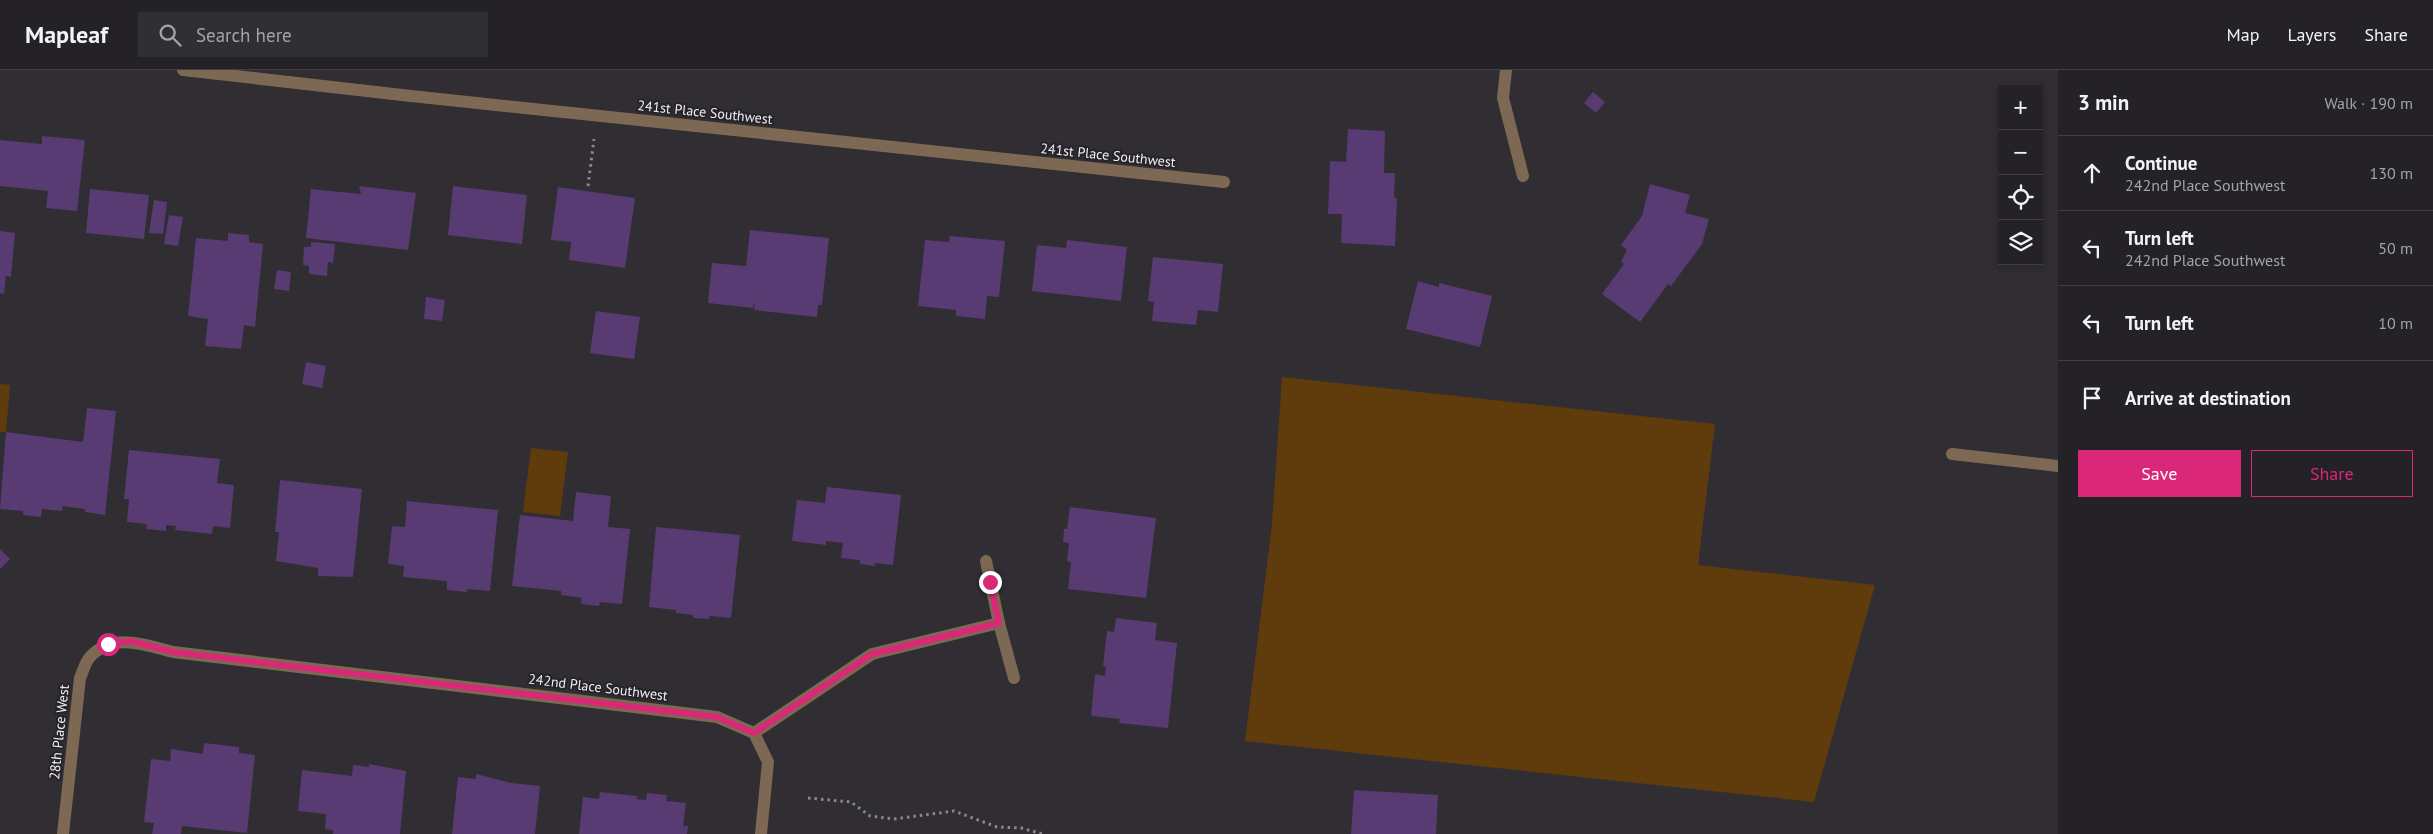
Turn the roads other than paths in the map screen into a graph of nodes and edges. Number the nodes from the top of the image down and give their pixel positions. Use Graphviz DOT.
graph roads {
  1 [pos="183,70"];
  2 [pos="1506,70"];
  3 [pos="1523,176"];
  4 [pos="1224,182"];
  5 [pos="1952,454"];
  6 [pos="2058,466"];
  7 [pos="986,561"];
  8 [pos="999,623"];
  9 [pos="108,644"];
  10 [pos="1014,678"];
  11 [pos="754,733"];
  12 [pos="63,834"];
  13 [pos="761,834"];
  1 -- 4 [label="street, 241st Place Southwest"];
  2 -- 3 [label="street"];
  5 -- 6 [label="street"];
  7 -- 8 [label="street"];
  8 -- 10 [label="street"];
  8 -- 11 [label="street"];
  9 -- 11 [label="street, 242nd Place Southwest"];
  9 -- 12 [label="street, 28th Place West"];
  11 -- 13 [label="street"];
}
